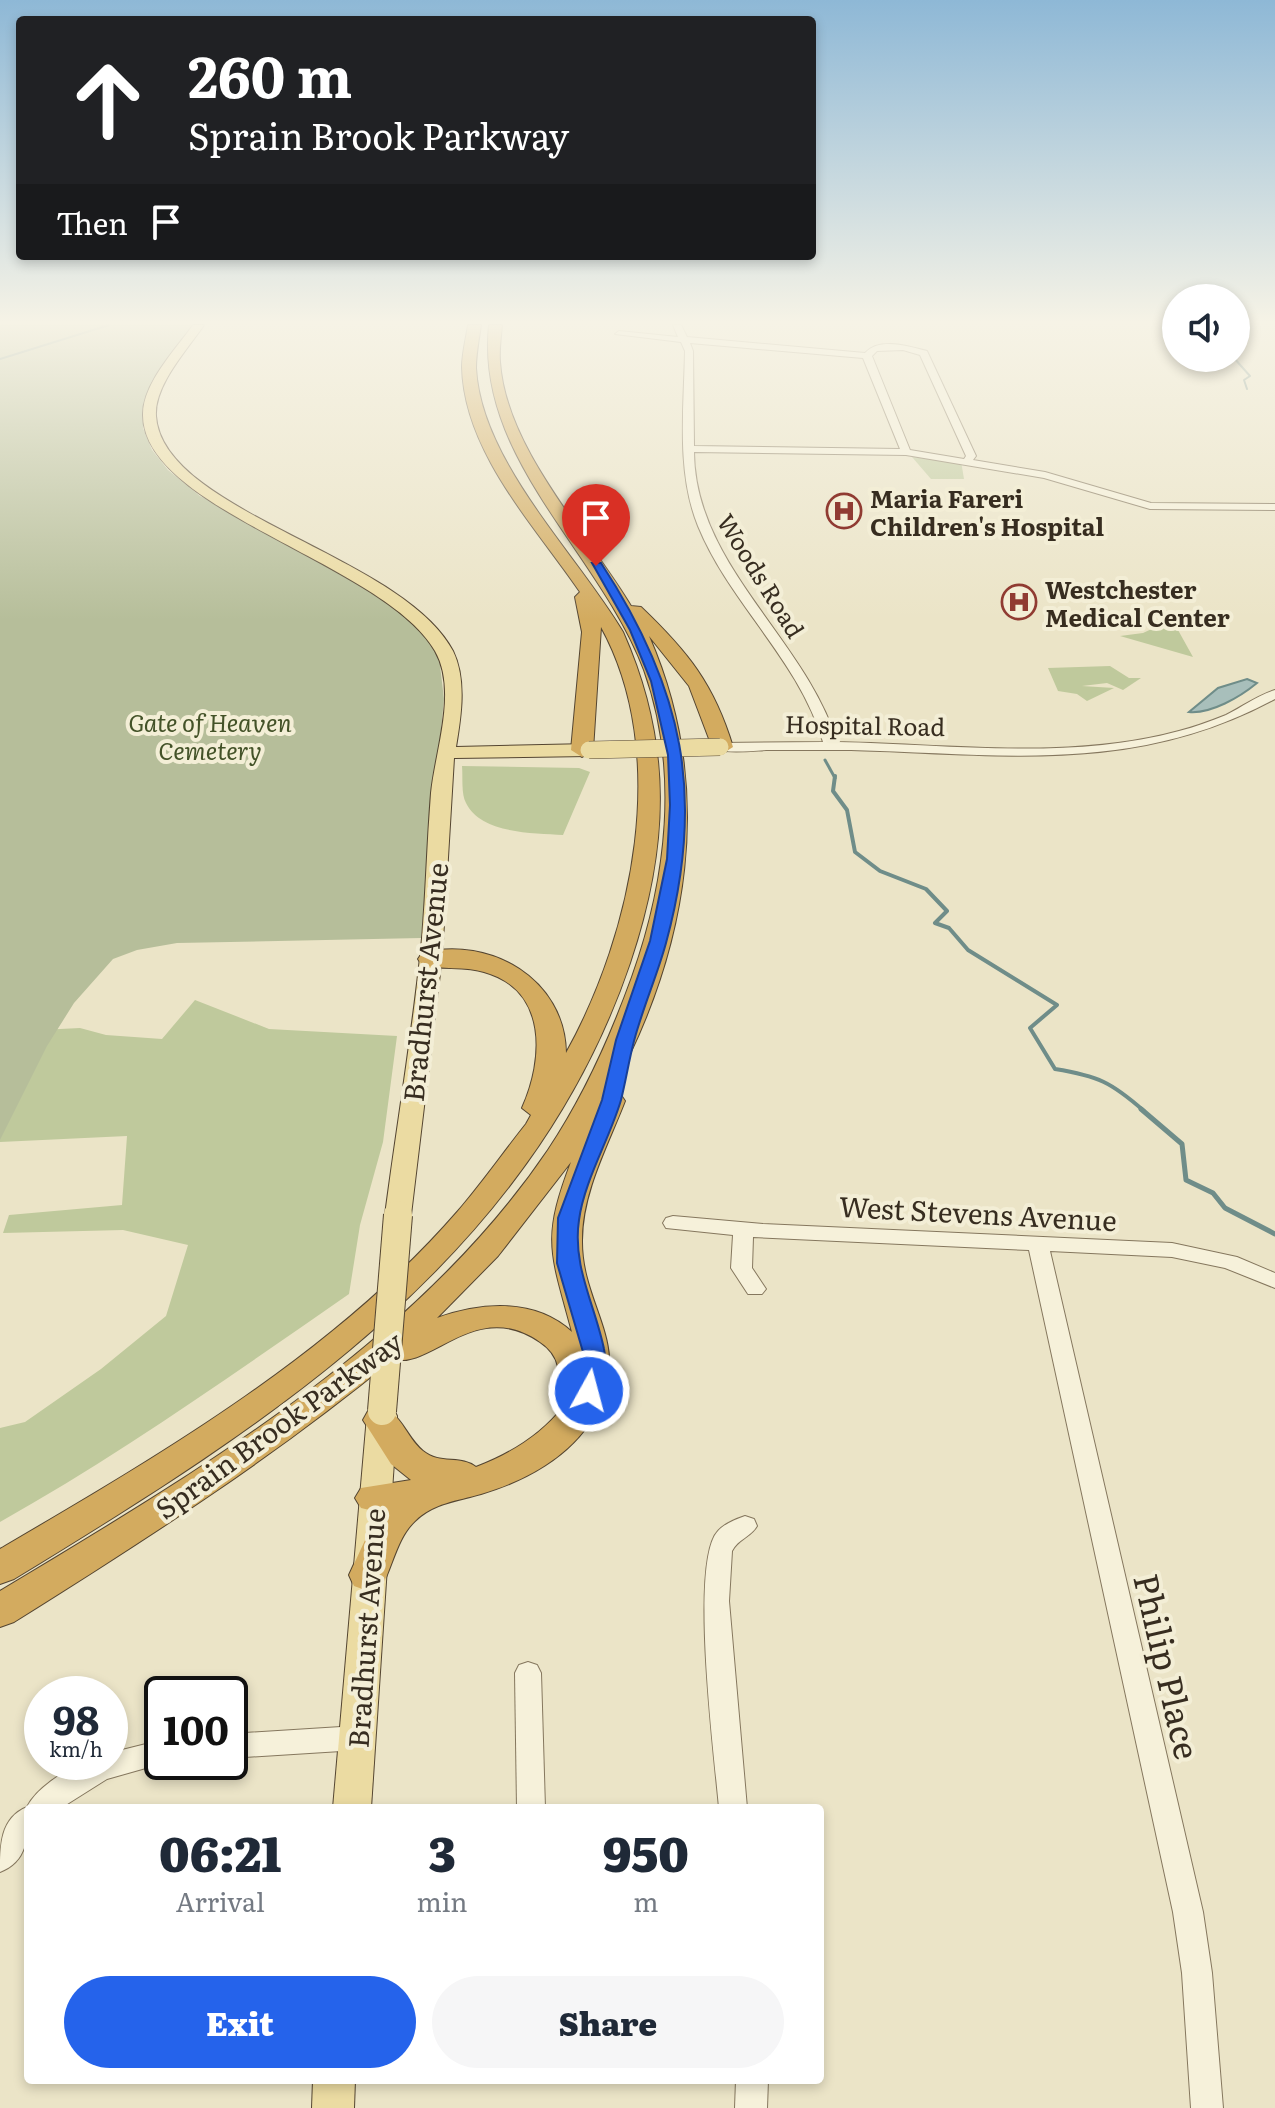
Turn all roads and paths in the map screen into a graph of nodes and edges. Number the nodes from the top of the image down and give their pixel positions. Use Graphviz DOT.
graph roads {
  1 [pos="150,423"];
  2 [pos="481,423"];
  3 [pos="508,423"];
  4 [pos="689,423"];
  5 [pos="894,423"];
  6 [pos="956,423"];
  7 [pos="689,449"];
  8 [pos="906,452"];
  9 [pos="968,460"];
  10 [pos="1271,507"];
  11 [pos="1275,517"];
  12 [pos="580,581"];
  13 [pos="612,590"];
  14 [pos="1275,694"];
  15 [pos="831,745"];
  16 [pos="721,747"];
  17 [pos="586,750"];
  18 [pos="444,753"];
  19 [pos="431,959"];
  20 [pos="625,1040"];
  21 [pos="500,1185"];
  22 [pos="673,1223"];
  23 [pos="744,1230"];
  24 [pos="1038,1243"];
  25 [pos="1275,1281"];
  26 [pos="755,1289"];
  27 [pos="346,1381"];
  28 [pos="382,1416"];
  29 [pos="454,1482"];
  30 [pos="375,1491"];
  31 [pos="745,1526"];
  32 [pos="0,1568"];
  33 [pos="368,1575"];
  34 [pos="0,1611"];
  35 [pos="528,1673"];
  36 [pos="357,1738"];
  37 [pos="248,1745"];
  38 [pos="144,1757"];
  39 [pos="47,1804"];
  40 [pos="352,1804"];
  41 [pos="531,1804"];
  42 [pos="733,1804"];
  43 [pos="24,1826"];
  44 [pos="0,1859"];
  45 [pos="334,2084"];
  46 [pos="752,2084"];
  47 [pos="333,2108"];
  48 [pos="751,2108"];
  49 [pos="1207,2108"];
  1 -- 18 [label="main road, Bradhurst Avenue"];
  2 -- 12 [label="highway, Sprain Brook Parkway"];
  3 -- 13 [label="highway, Sprain Brook Parkway"];
  4 -- 7 [label="street, Woods Road"];
  5 -- 8 [label="street"];
  6 -- 9 [label="street"];
  7 -- 8 [label="street"];
  7 -- 15 [label="street, Woods Road"];
  8 -- 9 [label="street"];
  9 -- 10 [label="street"];
  10 -- 11 [label="street"];
  12 -- 17 [label="highway"];
  12 -- 21 [label="highway, Sprain Brook Parkway"];
  13 -- 16 [label="highway"];
  13 -- 20 [label="highway, Sprain Brook Parkway"];
  14 -- 15 [label="street, Hospital Road"];
  15 -- 16 [label="street, Hospital Road"];
  16 -- 17 [label="main road, Hospital Road, bridge"];
  17 -- 18 [label="main road, Hospital Road"];
  18 -- 19 [label="main road, Bradhurst Avenue"];
  19 -- 21 [label="highway"];
  19 -- 28 [label="main road, Bradhurst Avenue, bridge"];
  20 -- 27 [label="highway, Sprain Brook Parkway"];
  20 -- 29 [label="highway"];
  21 -- 32 [label="highway, Sprain Brook Parkway"];
  22 -- 23 [label="street, West Stevens Avenue"];
  23 -- 24 [label="street, West Stevens Avenue"];
  23 -- 26 [label="street"];
  24 -- 25 [label="street, West Stevens Avenue"];
  24 -- 49 [label="street, Philip Place"];
  27 -- 29 [label="highway"];
  27 -- 34 [label="highway, Sprain Brook Parkway"];
  28 -- 29 [label="highway"];
  28 -- 30 [label="main road, Bradhurst Avenue"];
  29 -- 30 [label="highway"];
  29 -- 33 [label="highway"];
  30 -- 33 [label="main road, Bradhurst Avenue"];
  31 -- 42 [label="street"];
  33 -- 36 [label="main road, Bradhurst Avenue"];
  35 -- 41 [label="street"];
  36 -- 37 [label="street"];
  36 -- 40 [label="main road, Bradhurst Avenue"];
  38 -- 39 [label="street"];
  43 -- 44 [label="street"];
  45 -- 47 [label="main road"];
  46 -- 48 [label="street"];
}
